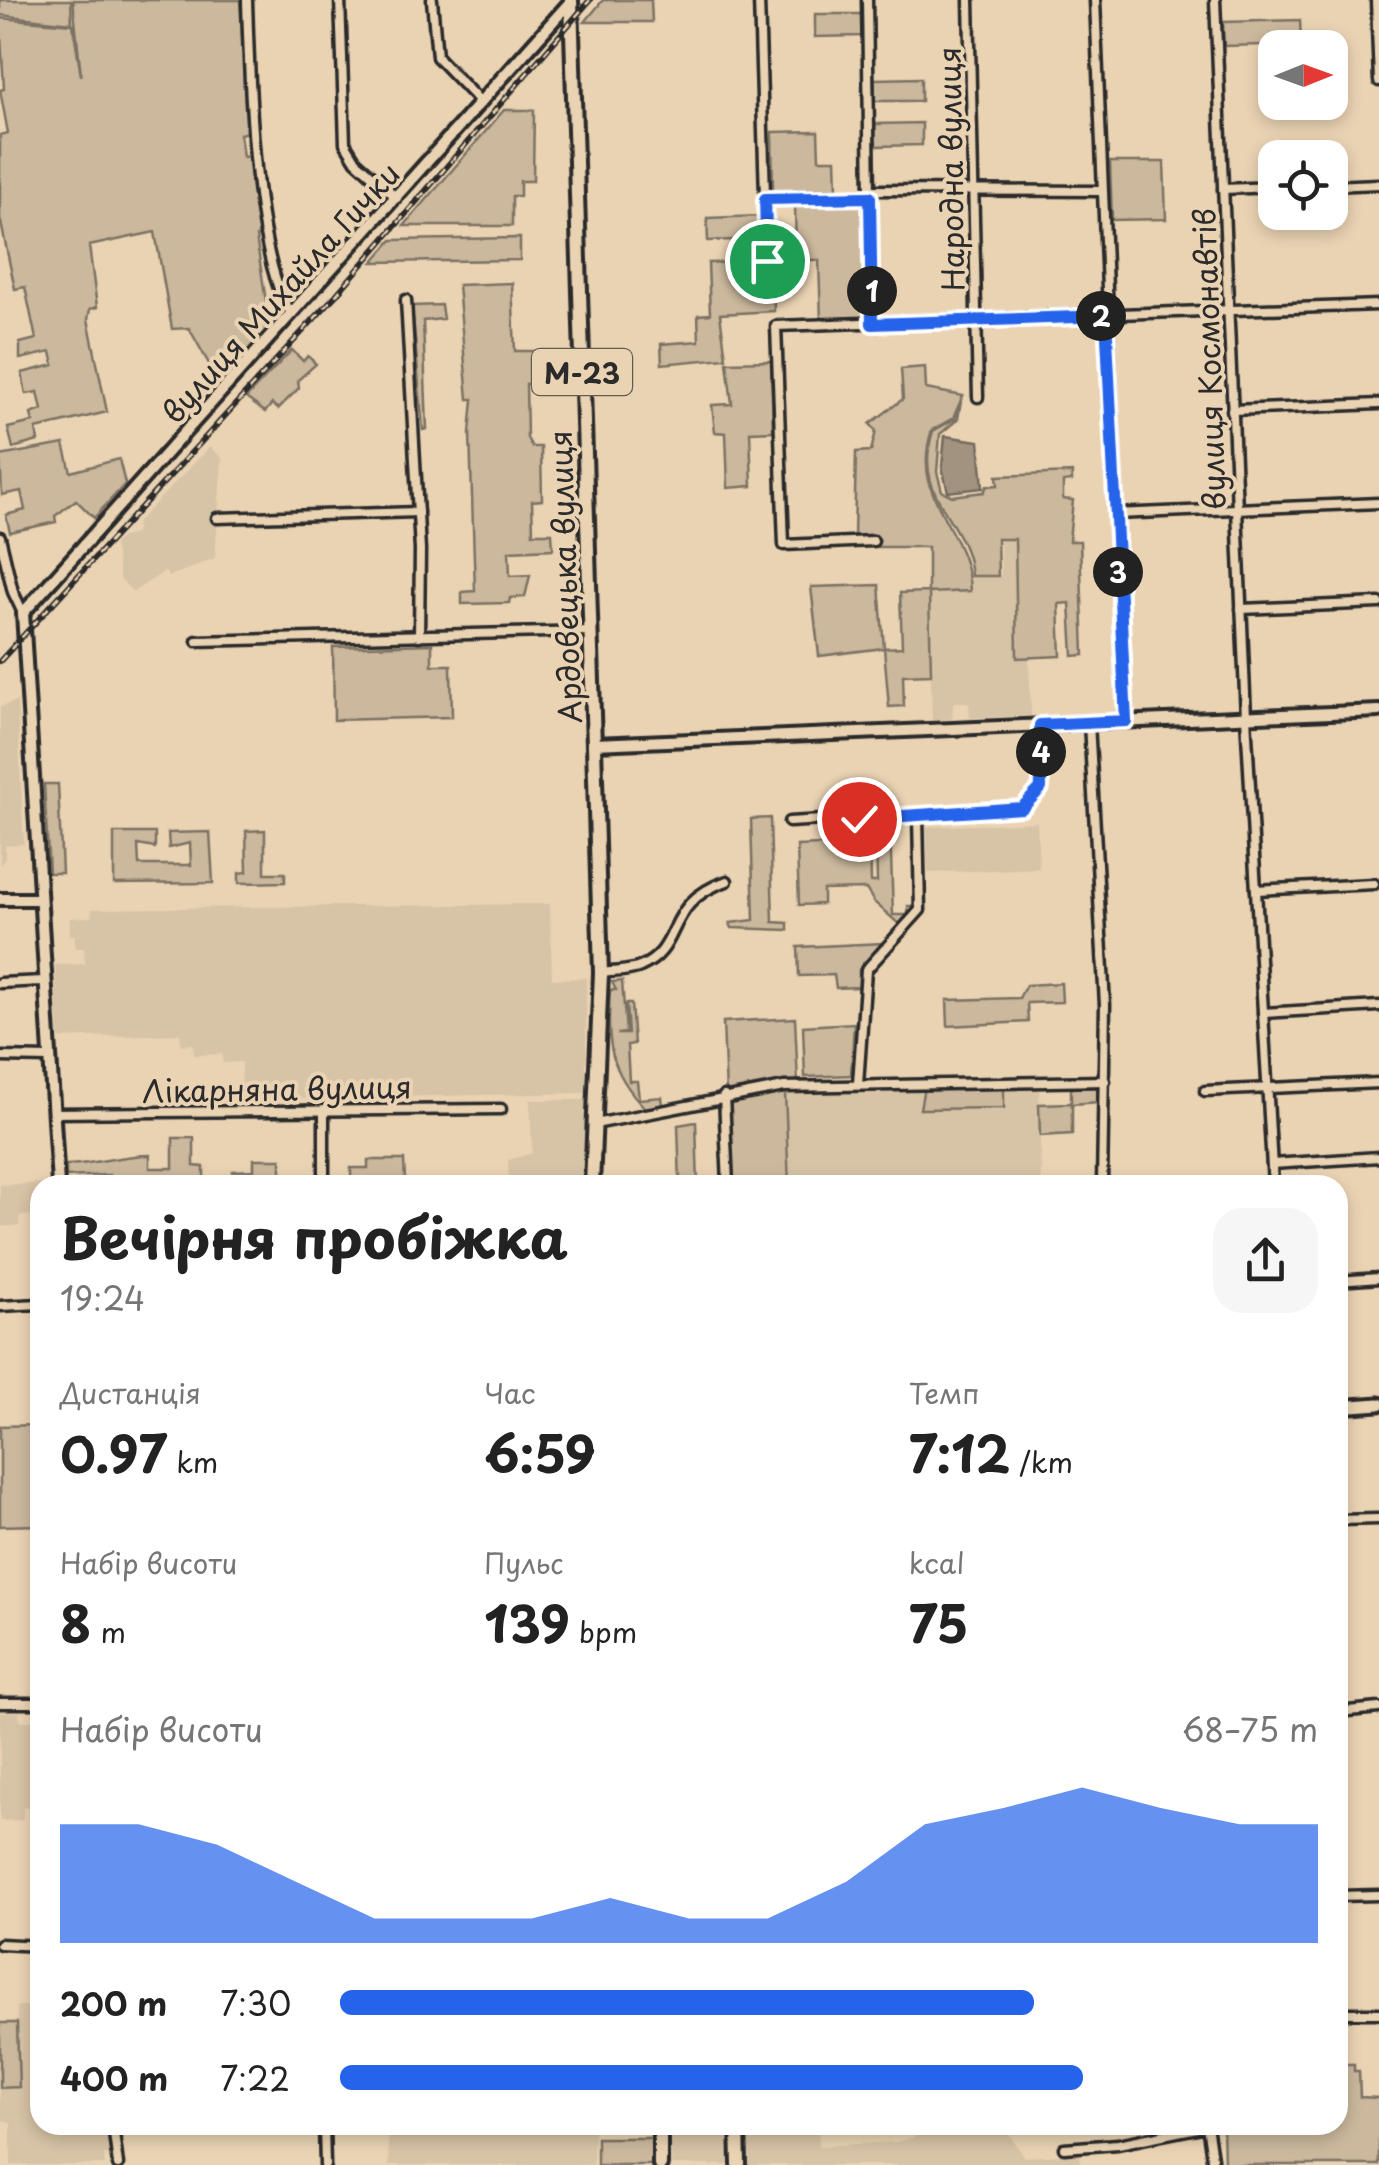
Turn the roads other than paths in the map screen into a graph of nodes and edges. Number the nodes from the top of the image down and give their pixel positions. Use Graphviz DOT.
graph roads {
  1 [pos="247,0"];
  2 [pos="340,0"];
  3 [pos="432,0"];
  4 [pos="760,0"];
  5 [pos="867,0"];
  6 [pos="969,0"];
  7 [pos="1095,0"];
  8 [pos="1216,0"];
  9 [pos="1376,0"];
  10 [pos="571,1"];
  11 [pos="1378,36"];
  12 [pos="1379,81"];
  13 [pos="481,102"];
  14 [pos="1379,184"];
  15 [pos="1348,185"];
  16 [pos="1258,188"];
  17 [pos="1223,189"];
  18 [pos="973,190"];
  19 [pos="1102,191"];
  20 [pos="870,194"];
  21 [pos="397,198"];
  22 [pos="765,199"];
  23 [pos="767,261"];
  24 [pos="406,300"];
  25 [pos="1379,306"];
  26 [pos="1228,312"];
  27 [pos="292,314"];
  28 [pos="1106,316"];
  29 [pos="976,321"];
  30 [pos="872,324"];
  31 [pos="978,397"];
  32 [pos="1379,404"];
  33 [pos="1232,410"];
  34 [pos="1379,503"];
  35 [pos="1236,509"];
  36 [pos="418,512"];
  37 [pos="1115,514"];
  38 [pos="217,518"];
  39 [pos="0,537"];
  40 [pos="873,541"];
  41 [pos="1379,603"];
  42 [pos="1241,609"];
  43 [pos="23,613"];
  44 [pos="590,631"];
  45 [pos="419,636"];
  46 [pos="197,641"];
  47 [pos="1379,711"];
  48 [pos="1246,716"];
  49 [pos="1126,721"];
  50 [pos="1089,723"];
  51 [pos="1040,725"];
  52 [pos="594,744"];
  53 [pos="918,816"];
  54 [pos="789,822"];
  55 [pos="727,881"];
  56 [pos="1374,884"];
  57 [pos="1256,890"];
  58 [pos="39,899"];
  59 [pos="0,900"];
  60 [pos="600,973"];
  61 [pos="44,982"];
  62 [pos="0,983"];
  63 [pos="1379,1006"];
  64 [pos="1264,1013"];
  65 [pos="0,1057"];
  66 [pos="49,1058"];
  67 [pos="1106,1081"];
  68 [pos="1379,1083"];
  69 [pos="858,1084"];
  70 [pos="1268,1088"];
  71 [pos="1204,1091"];
  72 [pos="724,1096"];
  73 [pos="501,1108"];
  74 [pos="324,1110"];
  75 [pos="53,1114"];
  76 [pos="595,1124"];
  77 [pos="1379,1157"];
  78 [pos="1272,1164"];
  79 [pos="57,1175"];
  80 [pos="324,1175"];
  81 [pos="592,1175"];
  82 [pos="728,1175"];
  83 [pos="1102,1175"];
  84 [pos="1273,1175"];
  85 [pos="1379,1278"];
  86 [pos="1348,1280"];
  87 [pos="30,1304"];
  88 [pos="0,1306"];
  89 [pos="1379,1404"];
  90 [pos="1348,1406"];
  91 [pos="1379,1518"];
  92 [pos="1348,1520"];
  93 [pos="0,1703"];
  94 [pos="30,1703"];
  95 [pos="1379,1708"];
  96 [pos="1348,1711"];
  97 [pos="1348,1896"];
  98 [pos="1379,1896"];
  99 [pos="0,1944"];
  100 [pos="30,1946"];
  101 [pos="1379,2012"];
  102 [pos="1348,2013"];
  103 [pos="114,2135"];
  104 [pos="324,2135"];
  105 [pos="660,2135"];
  106 [pos="738,2135"];
  107 [pos="1162,2135"];
  108 [pos="1208,2135"];
  109 [pos="1064,2148"];
  110 [pos="118,2165"];
  111 [pos="325,2165"];
  112 [pos="660,2165"];
  113 [pos="739,2165"];
  114 [pos="1213,2165"];
  1 -- 27 [label="street"];
  2 -- 21 [label="street"];
  3 -- 13 [label="street"];
  4 -- 22 [label="street"];
  5 -- 20 [label="street"];
  6 -- 18 [label="street, Народна вулиця"];
  7 -- 19 [label="street"];
  8 -- 17 [label="street, вулиця Космонавтів"];
  9 -- 11 [label="street"];
  10 -- 13 [label="street, вулиця Михайла Гички"];
  10 -- 44 [label="highway, Ардовецька вулиця / М-23"];
  11 -- 12 [label="street"];
  13 -- 21 [label="street, вулиця Михайла Гички"];
  14 -- 15 [label="street"];
  16 -- 17 [label="street"];
  17 -- 26 [label="street, вулиця Космонавтів"];
  18 -- 19 [label="street"];
  18 -- 20 [label="street"];
  18 -- 29 [label="street, Народна вулиця"];
  19 -- 28 [label="street"];
  20 -- 22 [label="street"];
  20 -- 30 [label="street"];
  21 -- 27 [label="street, вулиця Михайла Гички"];
  22 -- 23 [label="street"];
  24 -- 36 [label="street"];
  25 -- 26 [label="street"];
  26 -- 28 [label="street"];
  26 -- 33 [label="street, вулиця Космонавтів"];
  27 -- 43 [label="street, вулиця Михайла Гички"];
  28 -- 29 [label="street"];
  28 -- 37 [label="street"];
  29 -- 30 [label="street"];
  29 -- 31 [label="street, Народна вулиця"];
  30 -- 40 [label="street"];
  32 -- 33 [label="street"];
  33 -- 35 [label="street, вулиця Космонавтів"];
  34 -- 35 [label="street"];
  35 -- 37 [label="street"];
  35 -- 42 [label="street, вулиця Космонавтів"];
  36 -- 38 [label="street"];
  36 -- 45 [label="street"];
  37 -- 49 [label="street"];
  39 -- 43 [label="street"];
  41 -- 42 [label="street"];
  42 -- 48 [label="street, вулиця Космонавтів"];
  43 -- 58 [label="street"];
  44 -- 45 [label="street"];
  44 -- 52 [label="highway, Ардовецька вулиця / М-23"];
  45 -- 46 [label="street"];
  47 -- 48 [label="street"];
  48 -- 49 [label="street"];
  48 -- 57 [label="street, вулиця Космонавтів"];
  49 -- 50 [label="street"];
  50 -- 51 [label="street"];
  50 -- 67 [label="street"];
  51 -- 52 [label="street"];
  51 -- 53 [label="street"];
  52 -- 60 [label="highway, Ардовецька вулиця / М-23"];
  53 -- 54 [label="street"];
  53 -- 69 [label="street"];
  55 -- 60 [label="street"];
  56 -- 57 [label="street"];
  57 -- 64 [label="street, вулиця Космонавтів"];
  58 -- 59 [label="street"];
  58 -- 61 [label="street"];
  60 -- 76 [label="highway, М-23"];
  61 -- 62 [label="street"];
  61 -- 66 [label="street"];
  63 -- 64 [label="street"];
  64 -- 70 [label="street, вулиця Космонавтів"];
  65 -- 66 [label="street"];
  66 -- 75 [label="street"];
  67 -- 69 [label="street"];
  67 -- 83 [label="street"];
  68 -- 70 [label="street"];
  69 -- 72 [label="street"];
  70 -- 71 [label="street"];
  70 -- 78 [label="street, вулиця Космонавтів"];
  72 -- 76 [label="street"];
  72 -- 82 [label="street"];
  73 -- 74 [label="street, Лікарняна вулиця"];
  74 -- 75 [label="street, Лікарняна вулиця"];
  74 -- 80 [label="street"];
  75 -- 79 [label="street"];
  76 -- 81 [label="highway, М-23"];
  77 -- 78 [label="street"];
  78 -- 84 [label="street, вулиця Космонавтів"];
  85 -- 86 [label="street"];
  87 -- 88 [label="street"];
  89 -- 90 [label="main road"];
  91 -- 92 [label="street"];
  93 -- 94 [label="street"];
  95 -- 96 [label="street"];
  97 -- 98 [label="street"];
  99 -- 100 [label="street"];
  101 -- 102 [label="street"];
  103 -- 110 [label="street"];
  104 -- 111 [label="street"];
  105 -- 112 [label="highway"];
  106 -- 113 [label="highway"];
  107 -- 109 [label="street"];
  108 -- 114 [label="street"];
}
